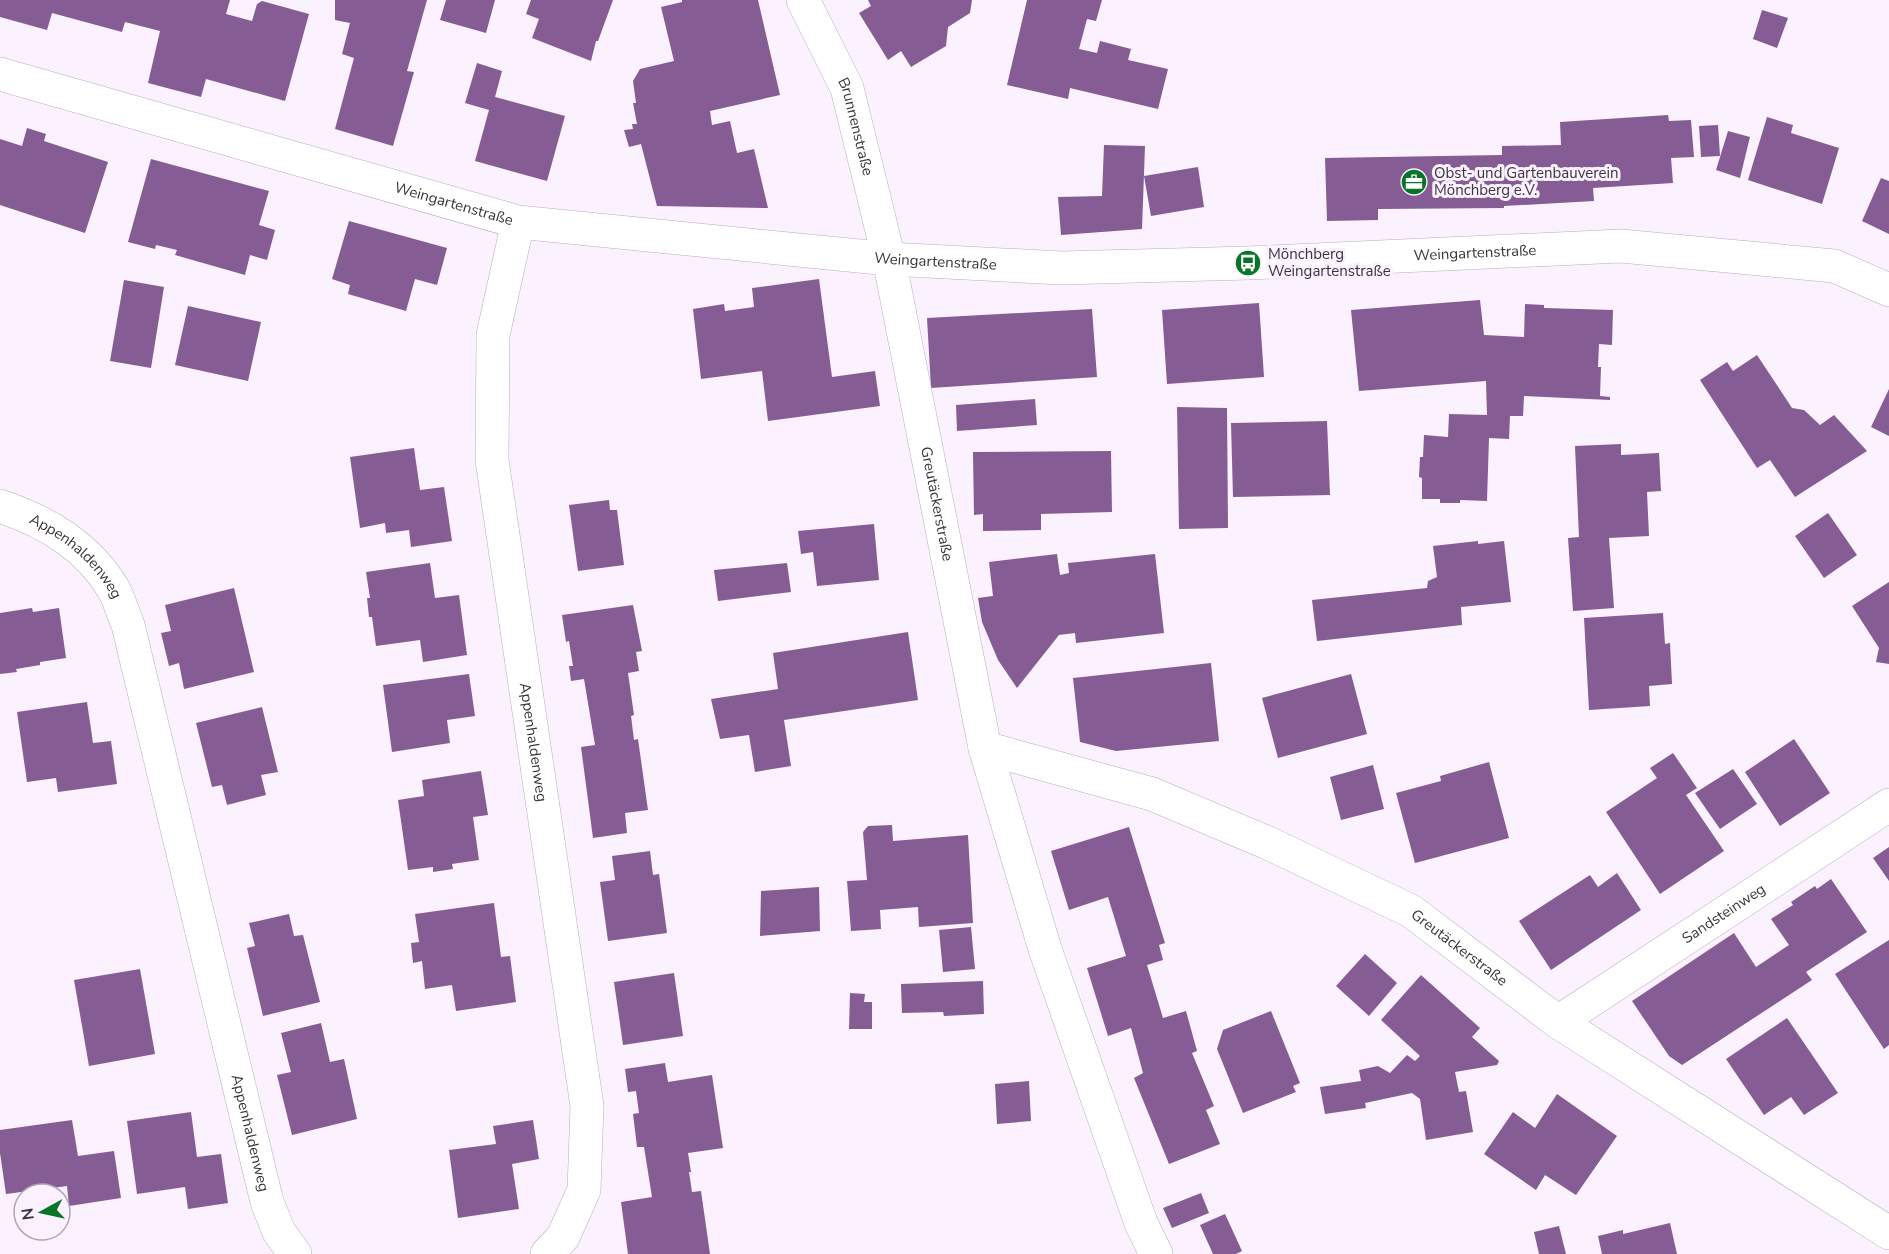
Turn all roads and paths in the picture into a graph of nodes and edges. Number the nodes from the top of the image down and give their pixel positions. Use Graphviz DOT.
graph roads {
  1 [pos="803,0"];
  2 [pos="0,74"];
  3 [pos="518,222"];
  4 [pos="889,259"];
  5 [pos="1889,290"];
  6 [pos="0,506"];
  7 [pos="985,748"];
  8 [pos="1889,805"];
  9 [pos="1558,1022"];
  10 [pos="1889,1233"];
  11 [pos="295,1254"];
  12 [pos="547,1254"];
  13 [pos="1156,1254"];
  1 -- 4 [label="street, Brunnenstraße"];
  2 -- 3 [label="street, Weingartenstraße"];
  3 -- 4 [label="street, Weingartenstraße"];
  3 -- 12 [label="street, Appenhaldenweg"];
  4 -- 5 [label="street, Weingartenstraße"];
  4 -- 7 [label="street, Greutäckerstraße"];
  6 -- 11 [label="street, Appenhaldenweg"];
  7 -- 9 [label="street, Greutäckerstraße"];
  7 -- 13 [label="street, Greutäckerstraße"];
  8 -- 9 [label="street, Sandsteinweg"];
  9 -- 10 [label="street, Greutäckerstraße"];
}
